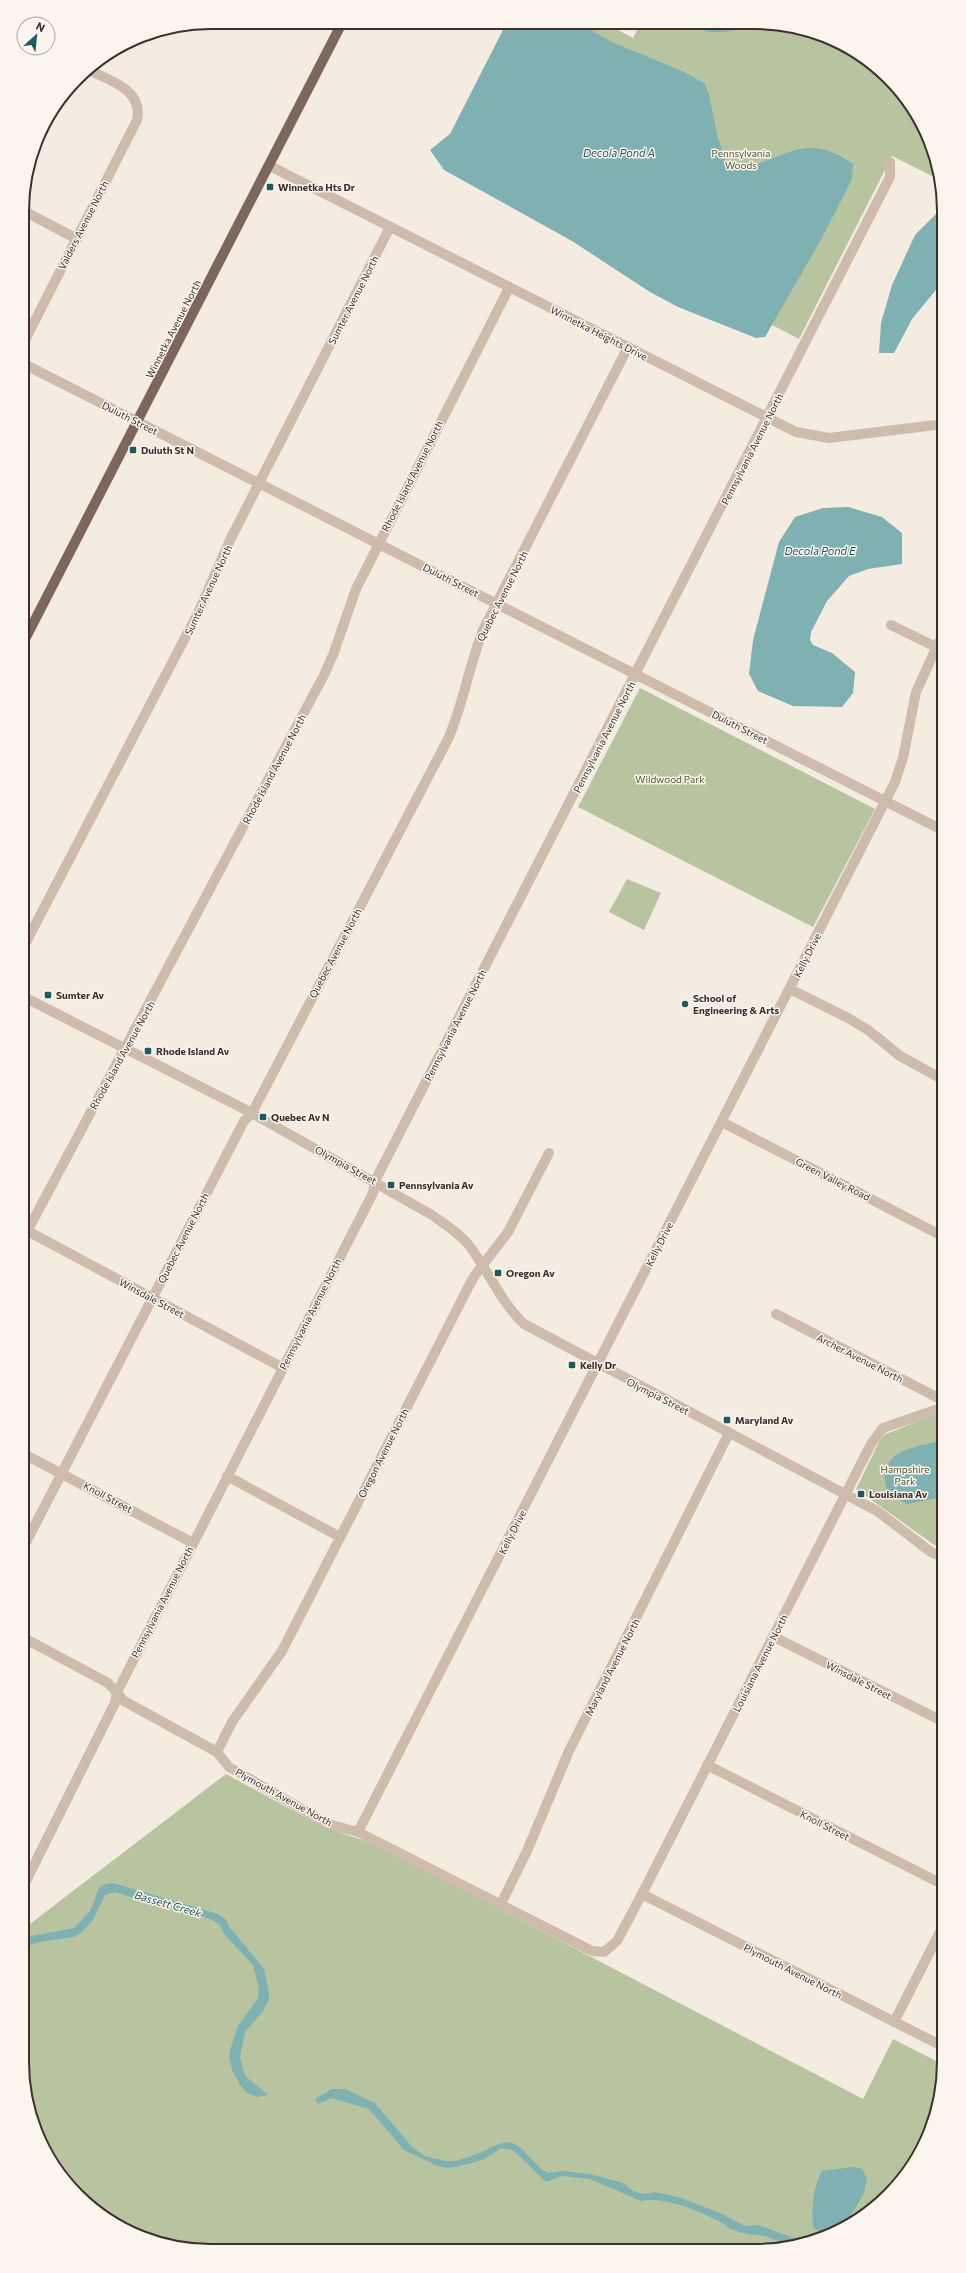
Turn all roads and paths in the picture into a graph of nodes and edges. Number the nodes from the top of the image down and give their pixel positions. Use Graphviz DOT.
graph roads {
  1 [pos="339,29"];
  2 [pos="93,72"];
  3 [pos="890,162"];
  4 [pos="270,166"];
  5 [pos="29,214"];
  6 [pos="390,227"];
  7 [pos="77,239"];
  8 [pos="508,288"];
  9 [pos="29,332"];
  10 [pos="628,347"];
  11 [pos="29,367"];
  12 [pos="767,418"];
  13 [pos="138,422"];
  14 [pos="937,425"];
  15 [pos="259,483"];
  16 [pos="378,543"];
  17 [pos="497,604"];
  18 [pos="891,625"];
  19 [pos="29,632"];
  20 [pos="936,646"];
  21 [pos="636,675"];
  22 [pos="886,802"];
  23 [pos="937,828"];
  24 [pos="29,937"];
  25 [pos="790,989"];
  26 [pos="29,1000"];
  27 [pos="126,1049"];
  28 [pos="937,1076"];
  29 [pos="252,1113"];
  30 [pos="722,1122"];
  31 [pos="549,1152"];
  32 [pos="375,1181"];
  33 [pos="29,1223"];
  34 [pos="29,1232"];
  35 [pos="937,1233"];
  36 [pos="482,1267"];
  37 [pos="152,1298"];
  38 [pos="776,1314"];
  39 [pos="598,1364"];
  40 [pos="283,1368"];
  41 [pos="937,1397"];
  42 [pos="937,1409"];
  43 [pos="729,1433"];
  44 [pos="29,1456"];
  45 [pos="62,1473"];
  46 [pos="227,1476"];
  47 [pos="845,1495"];
  48 [pos="29,1537"];
  49 [pos="340,1537"];
  50 [pos="193,1542"];
  51 [pos="937,1555"];
  52 [pos="774,1637"];
  53 [pos="29,1641"];
  54 [pos="117,1692"];
  55 [pos="937,1718"];
  56 [pos="217,1752"];
  57 [pos="707,1765"];
  58 [pos="358,1832"];
  59 [pos="29,1875"];
  60 [pos="937,1880"];
  61 [pos="642,1894"];
  62 [pos="502,1904"];
  63 [pos="937,1938"];
  64 [pos="604,1952"];
  65 [pos="894,2022"];
  66 [pos="937,2044"];
  1 -- 4 [label="main road, Winnetka Avenue North"];
  2 -- 7 [label="street, Valders Avenue North"];
  3 -- 12 [label="street, Pennsylvania Avenue North"];
  4 -- 6 [label="street, Winnetka Heights Drive"];
  4 -- 13 [label="main road, Winnetka Avenue North"];
  5 -- 7 [label="street"];
  6 -- 8 [label="street, Winnetka Heights Drive"];
  6 -- 15 [label="street, Sumter Avenue North"];
  7 -- 9 [label="street, Valders Avenue North"];
  8 -- 10 [label="street, Winnetka Heights Drive"];
  8 -- 16 [label="street, Rhode Island Avenue North"];
  10 -- 12 [label="street, Winnetka Heights Drive"];
  10 -- 17 [label="street, Quebec Avenue North"];
  11 -- 13 [label="street, Duluth Street"];
  12 -- 14 [label="street, Winnetka Heights Drive"];
  12 -- 21 [label="street, Pennsylvania Avenue North"];
  13 -- 15 [label="street, Duluth Street"];
  13 -- 19 [label="main road, Winnetka Avenue North"];
  15 -- 16 [label="street, Duluth Street"];
  15 -- 24 [label="street, Sumter Avenue North"];
  16 -- 17 [label="street, Duluth Street"];
  16 -- 27 [label="street, Rhode Island Avenue North"];
  17 -- 21 [label="street, Duluth Street"];
  17 -- 29 [label="street, Quebec Avenue North"];
  18 -- 20 [label="street"];
  20 -- 22 [label="street, Kelly Drive"];
  21 -- 22 [label="street, Duluth Street"];
  21 -- 32 [label="street, Pennsylvania Avenue North"];
  22 -- 23 [label="street, Duluth Street"];
  22 -- 25 [label="street, Kelly Drive"];
  25 -- 28 [label="street"];
  25 -- 30 [label="street, Kelly Drive"];
  26 -- 27 [label="street, Olympia Street"];
  27 -- 29 [label="street, Olympia Street"];
  27 -- 33 [label="street, Rhode Island Avenue North"];
  29 -- 32 [label="street, Olympia Street"];
  29 -- 37 [label="street, Quebec Avenue North"];
  30 -- 35 [label="street, Green Valley Road"];
  30 -- 39 [label="street, Kelly Drive"];
  31 -- 36 [label="street, Oregon Avenue North"];
  32 -- 36 [label="street, Olympia Street"];
  32 -- 40 [label="street, Pennsylvania Avenue North"];
  34 -- 37 [label="street, Winsdale Street"];
  36 -- 39 [label="street, Olympia Street"];
  36 -- 49 [label="street, Oregon Avenue North"];
  37 -- 40 [label="street, Winsdale Street"];
  37 -- 45 [label="street, Quebec Avenue North"];
  38 -- 41 [label="street, Archer Avenue North"];
  39 -- 43 [label="street, Olympia Street"];
  39 -- 58 [label="street, Kelly Drive"];
  40 -- 46 [label="street, Pennsylvania Avenue North"];
  42 -- 47 [label="street, Louisiana Avenue North"];
  43 -- 47 [label="street, Olympia Street"];
  43 -- 62 [label="street, Maryland Avenue North"];
  44 -- 45 [label="street, Knoll Street"];
  45 -- 48 [label="street, Quebec Avenue North"];
  45 -- 50 [label="street, Knoll Street"];
  46 -- 49 [label="street"];
  46 -- 50 [label="street, Pennsylvania Avenue North"];
  47 -- 51 [label="street, Olympia Street"];
  47 -- 52 [label="street, Louisiana Avenue North"];
  49 -- 56 [label="street, Oregon Avenue North"];
  50 -- 54 [label="street, Pennsylvania Avenue North"];
  52 -- 55 [label="street, Winsdale Street"];
  52 -- 57 [label="street, Louisiana Avenue North"];
  53 -- 54 [label="street, Plymouth Avenue North"];
  54 -- 56 [label="street, Plymouth Avenue North"];
  54 -- 59 [label="street, Pennsylvania Avenue North"];
  56 -- 58 [label="street, Plymouth Avenue North"];
  57 -- 60 [label="street, Knoll Street"];
  57 -- 61 [label="street, Louisiana Avenue North"];
  58 -- 62 [label="street, Plymouth Avenue North"];
  61 -- 64 [label="street, Louisiana Avenue North"];
  61 -- 65 [label="street, Plymouth Avenue North"];
  62 -- 64 [label="street, Plymouth Avenue North"];
  63 -- 65 [label="street"];
  65 -- 66 [label="street, Plymouth Avenue North"];
}
